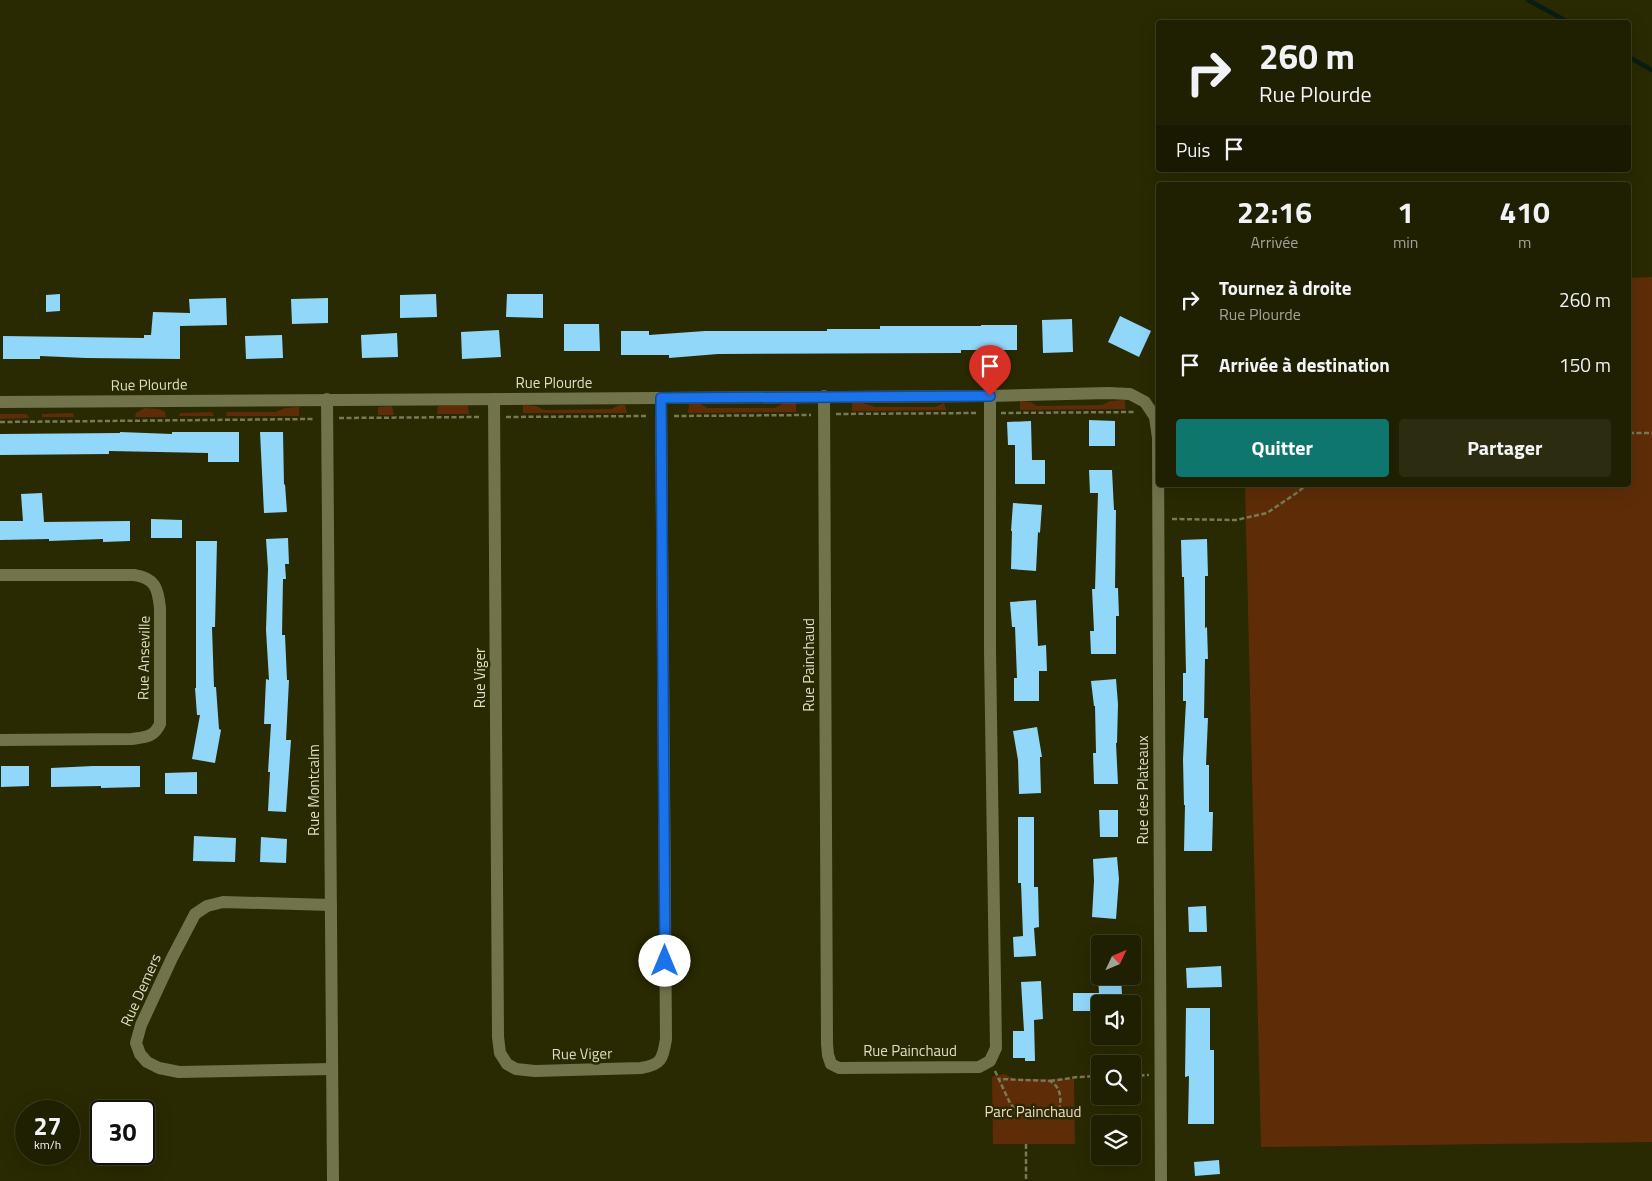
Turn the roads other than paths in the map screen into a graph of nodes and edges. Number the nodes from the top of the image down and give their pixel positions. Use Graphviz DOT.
graph roads {
  1 [pos="824,396"];
  2 [pos="990,396"];
  3 [pos="661,398"];
  4 [pos="327,399"];
  5 [pos="494,399"];
  6 [pos="0,402"];
  7 [pos="1149,407"];
  8 [pos="1156,425"];
  9 [pos="1158,487"];
  10 [pos="0,575"];
  11 [pos="0,740"];
  12 [pos="331,905"];
  13 [pos="332,1070"];
  14 [pos="333,1181"];
  15 [pos="1161,1181"];
  1 -- 2 [label="street, Rue Plourde"];
  1 -- 2 [label="street, Rue Painchaud"];
  1 -- 3 [label="street, Rue Plourde"];
  2 -- 7 [label="street, Rue Plourde"];
  3 -- 5 [label="street, Rue Plourde"];
  3 -- 5 [label="street, Rue Viger"];
  4 -- 5 [label="street, Rue Plourde"];
  4 -- 6 [label="street, Rue Plourde"];
  4 -- 12 [label="street, Rue Montcalm"];
  7 -- 8 [label="street, Rue des Plateaux"];
  9 -- 15 [label="street, Rue des Plateaux"];
  10 -- 11 [label="street, Rue Anseville"];
  12 -- 13 [label="street, Rue Montcalm"];
  12 -- 13 [label="street, Rue Demers"];
  13 -- 14 [label="street, Rue Montcalm"];
}
